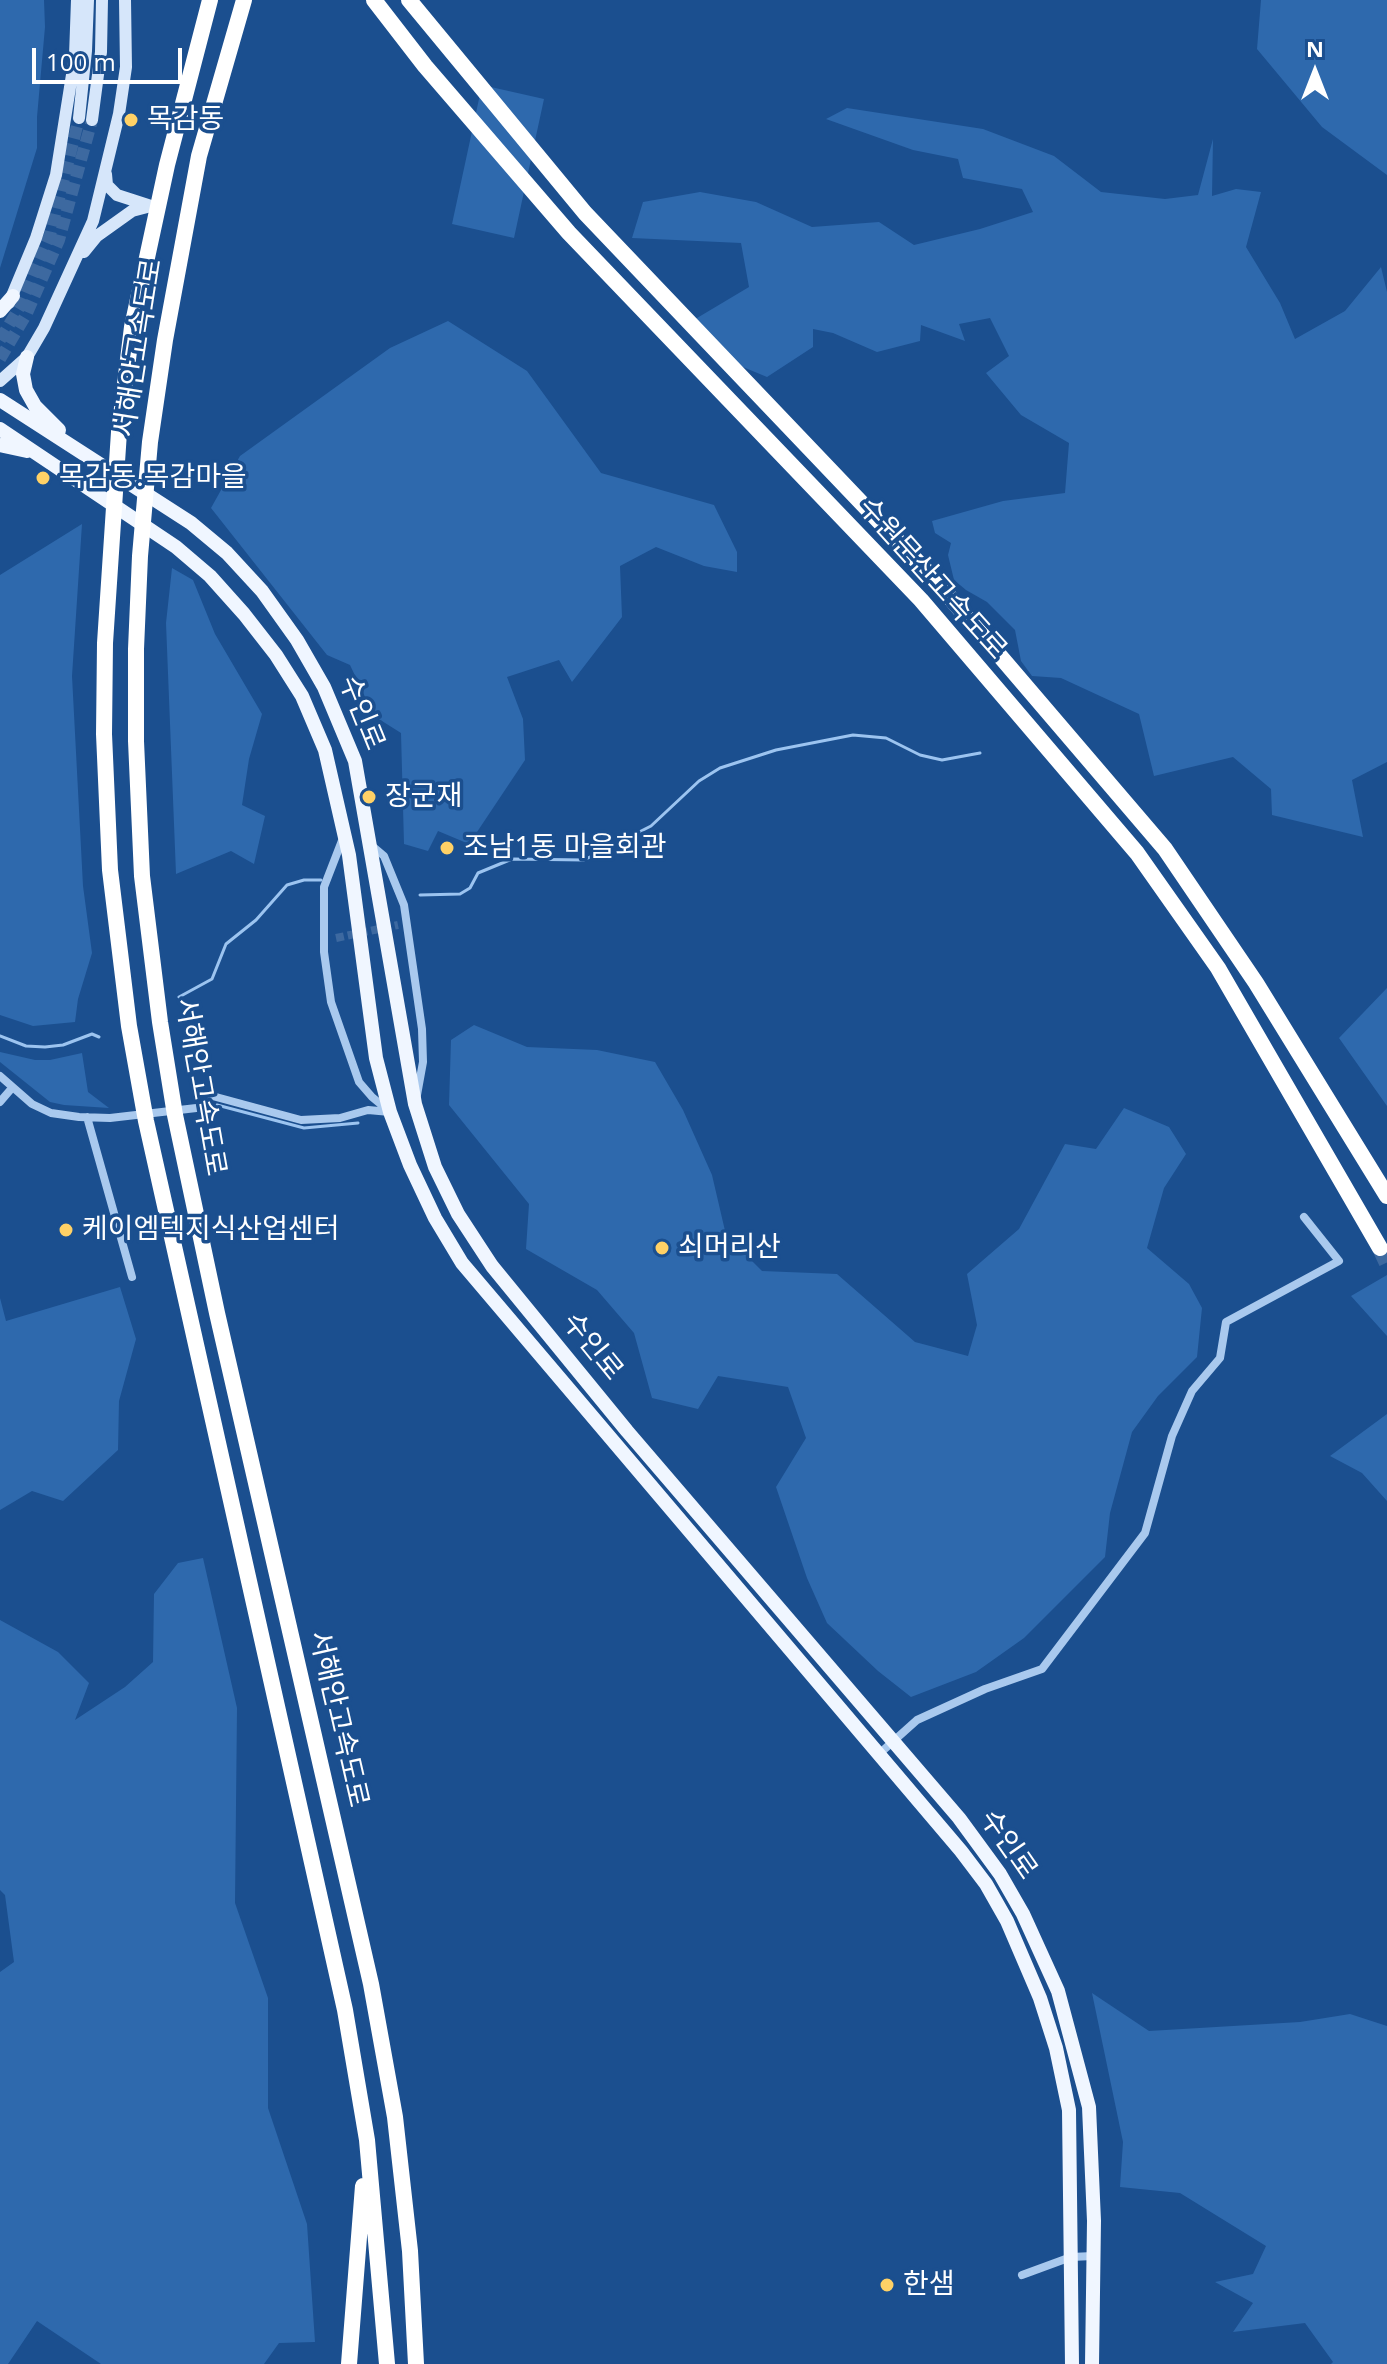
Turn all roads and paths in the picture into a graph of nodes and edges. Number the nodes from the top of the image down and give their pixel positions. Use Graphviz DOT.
graph roads {
  1 [pos="77,0"];
  2 [pos="88,0"];
  3 [pos="102,0"];
  4 [pos="125,0"];
  5 [pos="210,0"];
  6 [pos="244,0"];
  7 [pos="374,0"];
  8 [pos="409,0"];
  9 [pos="106,164"];
  10 [pos="72,267"];
  11 [pos="13,296"];
  12 [pos="0,314"];
  13 [pos="27,357"];
  14 [pos="0,381"];
  15 [pos="0,400"];
  16 [pos="0,429"];
  17 [pos="0,445"];
  18 [pos="79,450"];
  19 [pos="37,454"];
  20 [pos="345,833"];
  21 [pos="371,845"];
  22 [pos="336,938"];
  23 [pos="324,939"];
  24 [pos="0,1076"];
  25 [pos="12,1088"];
  26 [pos="0,1102"];
  27 [pos="415,1104"];
  28 [pos="390,1112"];
  29 [pos="87,1117"];
  30 [pos="1387,1196"];
  31 [pos="1304,1217"];
  32 [pos="1380,1248"];
  33 [pos="132,1277"];
  34 [pos="892,1741"];
  35 [pos="879,1754"];
  36 [pos="367,2140"];
  37 [pos="410,2251"];
  38 [pos="1093,2256"];
  39 [pos="1071,2257"];
  40 [pos="1022,2275"];
  41 [pos="349,2364"];
  42 [pos="387,2364"];
  43 [pos="416,2364"];
  44 [pos="424,2364"];
  45 [pos="1072,2364"];
  46 [pos="1092,2364"];
  1 -- 11 [label="main road"];
  2 -- 3 [label="main road"];
  4 -- 9 [label="main road"];
  5 -- 36 [label="highway, 서해안고속도로"];
  6 -- 37 [label="highway, 서해안고속도로"];
  7 -- 32 [label="highway, 수원문산고속도로"];
  8 -- 30 [label="highway, 수원문산고속도로"];
  9 -- 10 [label="main road"];
  9 -- 10 [label="main road"];
  10 -- 13 [label="main road"];
  11 -- 12 [label="main road"];
  13 -- 14 [label="main road"];
  13 -- 18 [label="main road"];
  15 -- 18 [label="main road, 수인로"];
  16 -- 19 [label="main road, 수인로"];
  17 -- 19 [label="main road"];
  18 -- 21 [label="main road, 수인로"];
  19 -- 20 [label="main road, 수인로"];
  20 -- 23 [label="street"];
  20 -- 28 [label="main road, 수인로"];
  21 -- 27 [label="main road, 수인로"];
  21 -- 27 [label="street"];
  22 -- 23 [label="street"];
  23 -- 28 [label="street"];
  24 -- 25 [label="street"];
  25 -- 26 [label="street"];
  25 -- 29 [label="street"];
  27 -- 34 [label="main road, 수인로"];
  28 -- 29 [label="street"];
  28 -- 35 [label="main road, 수인로"];
  29 -- 33 [label="street"];
  31 -- 34 [label="street"];
  34 -- 35 [label="street"];
  34 -- 38 [label="main road, 수인로"];
  35 -- 39 [label="main road, 수인로"];
  36 -- 41 [label="highway"];
  36 -- 42 [label="highway, 서해안고속도로"];
  37 -- 43 [label="highway, 서해안고속도로"];
  37 -- 44 [label="highway"];
  38 -- 39 [label="street"];
  38 -- 46 [label="main road, 수인로"];
  39 -- 40 [label="street"];
  39 -- 45 [label="main road, 수인로"];
}
